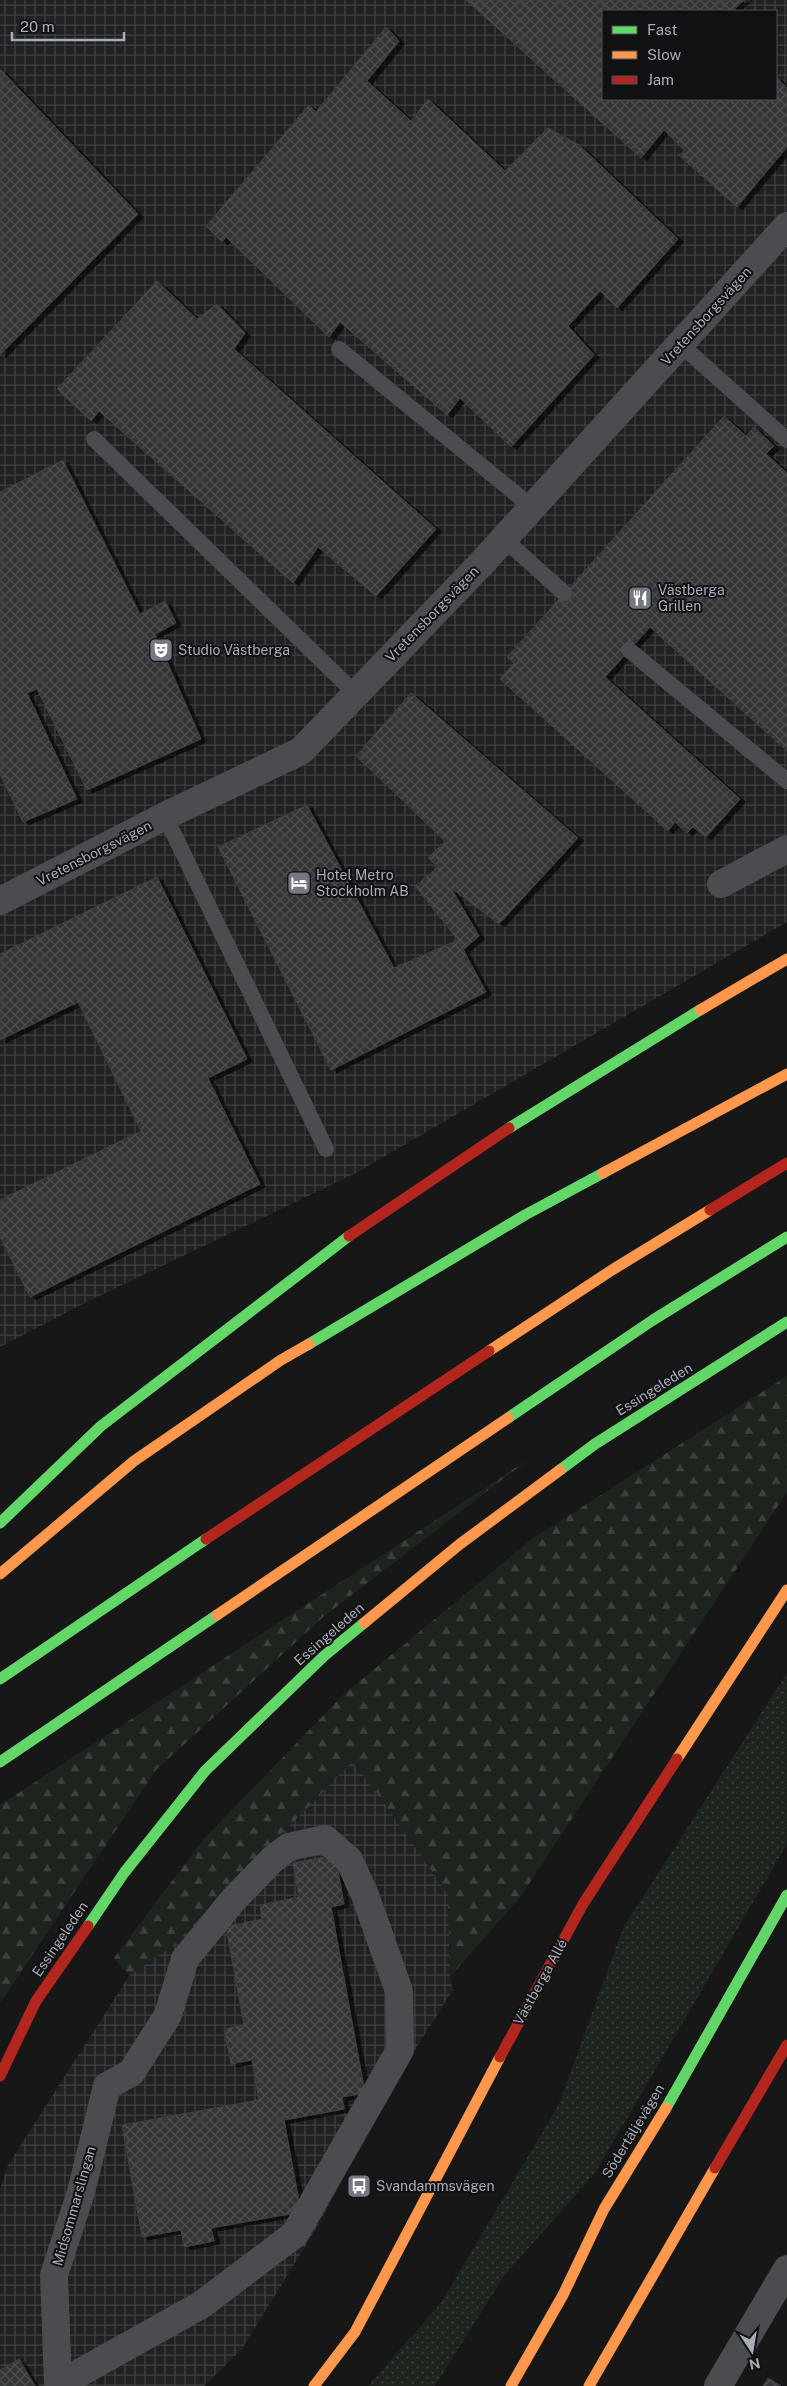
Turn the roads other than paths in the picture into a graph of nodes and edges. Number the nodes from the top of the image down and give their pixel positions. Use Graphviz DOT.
graph roads {
  1 [pos="787,226"];
  2 [pos="680,344"];
  3 [pos="339,349"];
  4 [pos="94,439"];
  5 [pos="787,440"];
  6 [pos="532,507"];
  7 [pos="504,539"];
  8 [pos="564,593"];
  9 [pos="629,650"];
  10 [pos="356,694"];
  11 [pos="787,781"];
  12 [pos="165,816"];
  13 [pos="787,849"];
  14 [pos="721,884"];
  15 [pos="0,902"];
  16 [pos="787,959"];
  17 [pos="787,1074"];
  18 [pos="326,1149"];
  19 [pos="787,1163"];
  20 [pos="787,1237"];
  21 [pos="787,1322"];
  22 [pos="0,1523"];
  23 [pos="0,1574"];
  24 [pos="787,1590"];
  25 [pos="0,1679"];
  26 [pos="0,1762"];
  27 [pos="787,1894"];
  28 [pos="787,2045"];
  29 [pos="0,2076"];
  30 [pos="787,2269"];
  31 [pos="58,2386"];
  32 [pos="314,2386"];
  33 [pos="510,2386"];
  34 [pos="589,2386"];
  35 [pos="718,2386"];
  1 -- 2 [label="street, Vretensborgsvägen"];
  2 -- 5 [label="lane"];
  2 -- 6 [label="street, Vretensborgsvägen"];
  3 -- 6 [label="lane"];
  4 -- 10 [label="lane"];
  6 -- 7 [label="street, Vretensborgsvägen"];
  7 -- 8 [label="lane"];
  7 -- 10 [label="street, Vretensborgsvägen"];
  9 -- 11 [label="lane"];
  10 -- 12 [label="street, Vretensborgsvägen"];
  12 -- 15 [label="street, Vretensborgsvägen"];
  12 -- 18 [label="lane"];
  13 -- 14 [label="street"];
  16 -- 22 [label="main road"];
  17 -- 23 [label="main road"];
  19 -- 25 [label="main road"];
  20 -- 26 [label="main road"];
  21 -- 29 [label="main road, Essingeleden"];
  24 -- 32 [label="main road, Västberga Allé"];
  27 -- 33 [label="main road, Södertäljevägen"];
  28 -- 34 [label="main road"];
  30 -- 35 [label="street"];
  31 -- 31 [label="street, Midsommarslingan"];
}
